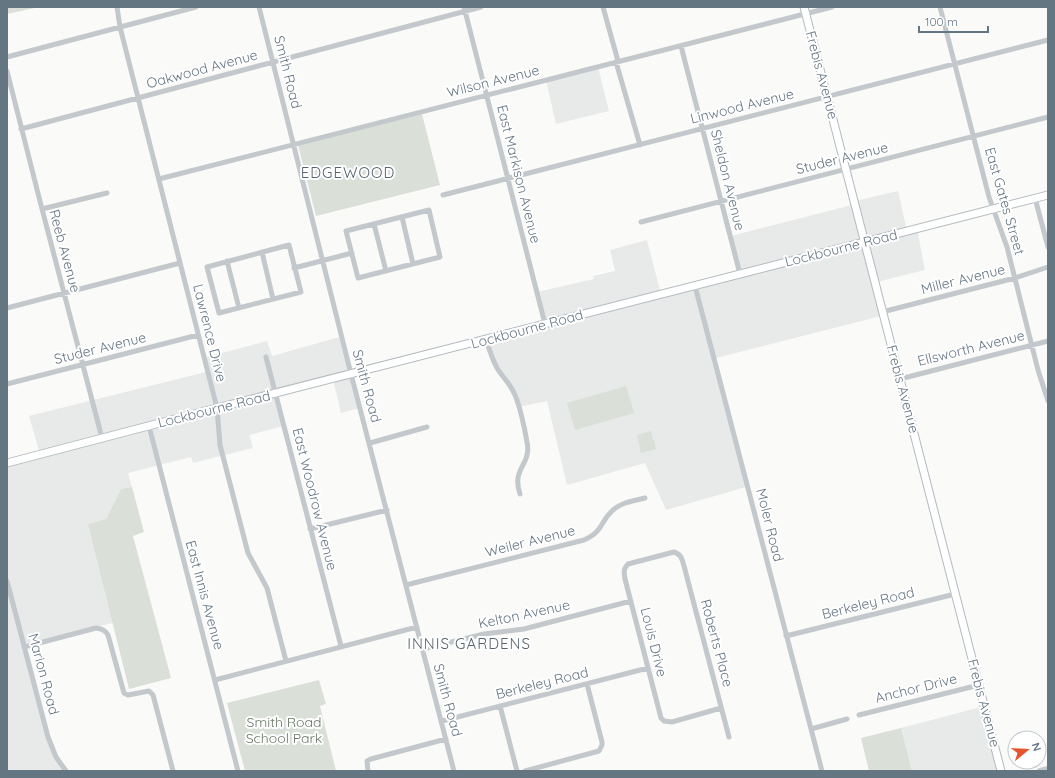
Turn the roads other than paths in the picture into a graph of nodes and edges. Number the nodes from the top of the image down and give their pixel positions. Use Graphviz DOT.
graph roads {
  1 [pos="117,7"];
  2 [pos="196,7"];
  3 [pos="259,7"];
  4 [pos="481,7"];
  5 [pos="603,7"];
  6 [pos="832,7"];
  7 [pos="940,7"];
  8 [pos="177,9"];
  9 [pos="464,9"];
  10 [pos="805,10"];
  11 [pos="120,27"];
  12 [pos="1048,40"];
  13 [pos="681,46"];
  14 [pos="7,57"];
  15 [pos="274,62"];
  16 [pos="617,62"];
  17 [pos="955,64"];
  18 [pos="7,71"];
  19 [pos="487,95"];
  20 [pos="827,97"];
  21 [pos="138,98"];
  22 [pos="1048,117"];
  23 [pos="21,129"];
  24 [pos="703,129"];
  25 [pos="974,136"];
  26 [pos="294,145"];
  27 [pos="640,145"];
  28 [pos="846,169"];
  29 [pos="160,179"];
  30 [pos="508,179"];
  31 [pos="107,193"];
  32 [pos="1048,195"];
  33 [pos="443,196"];
  34 [pos="1035,198"];
  35 [pos="721,202"];
  36 [pos="42,209"];
  37 [pos="993,209"];
  38 [pos="402,216"];
  39 [pos="641,222"];
  40 [pos="374,224"];
  41 [pos="865,242"];
  42 [pos="1048,247"];
  43 [pos="262,252"];
  44 [pos="352,253"];
  45 [pos="324,260"];
  46 [pos="228,261"];
  47 [pos="180,263"];
  48 [pos="413,264"];
  49 [pos="1048,267"];
  50 [pos="294,268"];
  51 [pos="386,271"];
  52 [pos="740,274"];
  53 [pos="1015,278"];
  54 [pos="695,286"];
  55 [pos="64,293"];
  56 [pos="273,299"];
  57 [pos="7,308"];
  58 [pos="239,308"];
  59 [pos="882,312"];
  60 [pos="545,324"];
  61 [pos="198,335"];
  62 [pos="486,340"];
  63 [pos="1048,341"];
  64 [pos="1032,345"];
  65 [pos="266,357"];
  66 [pos="82,365"];
  67 [pos="351,374"];
  68 [pos="900,379"];
  69 [pos="7,384"];
  70 [pos="275,393"];
  71 [pos="1048,401"];
  72 [pos="217,408"];
  73 [pos="149,426"];
  74 [pos="427,427"];
  75 [pos="102,438"];
  76 [pos="370,442"];
  77 [pos="7,463"];
  78 [pos="520,494"];
  79 [pos="645,498"];
  80 [pos="387,510"];
  81 [pos="310,529"];
  82 [pos="625,567"];
  83 [pos="7,581"];
  84 [pos="406,585"];
  85 [pos="955,594"];
  86 [pos="631,601"];
  87 [pos="417,627"];
  88 [pos="786,636"];
  89 [pos="341,646"];
  90 [pos="24,647"];
  91 [pos="423,650"];
  92 [pos="286,661"];
  93 [pos="648,668"];
  94 [pos="215,680"];
  95 [pos="587,684"];
  96 [pos="979,685"];
  97 [pos="500,706"];
  98 [pos="721,708"];
  99 [pos="859,715"];
  100 [pos="847,719"];
  101 [pos="442,721"];
  102 [pos="811,729"];
  103 [pos="729,737"];
  104 [pos="446,739"];
  105 [pos="1048,769"];
  106 [pos="66,771"];
  107 [pos="172,771"];
  108 [pos="238,771"];
  109 [pos="368,771"];
  110 [pos="454,771"];
  111 [pos="517,771"];
  112 [pos="525,771"];
  113 [pos="822,771"];
  114 [pos="1001,771"];
  115 [pos="1040,771"];
  1 -- 11 [label="street, Lawrence Drive"];
  2 -- 8 [label="street"];
  3 -- 15 [label="street, Smith Road"];
  4 -- 9 [label="street, Oakwood Avenue"];
  5 -- 16 [label="street"];
  6 -- 10 [label="street, Wilson Avenue"];
  7 -- 17 [label="street, East Gates Street"];
  8 -- 11 [label="street"];
  9 -- 15 [label="street, Oakwood Avenue"];
  9 -- 19 [label="street, East Markison Avenue"];
  10 -- 13 [label="street, Wilson Avenue"];
  10 -- 20 [label="main road, Frebis Avenue"];
  11 -- 14 [label="street"];
  11 -- 21 [label="street, Lawrence Drive"];
  12 -- 17 [label="street, Linwood Avenue"];
  13 -- 16 [label="street, Wilson Avenue"];
  13 -- 24 [label="street, Sheldon Avenue"];
  15 -- 21 [label="street, Oakwood Avenue"];
  15 -- 26 [label="street, Smith Road"];
  16 -- 19 [label="street, Wilson Avenue"];
  16 -- 27 [label="street"];
  17 -- 20 [label="street, Linwood Avenue"];
  17 -- 25 [label="street, East Gates Street"];
  18 -- 23 [label="street, Reeb Avenue"];
  19 -- 26 [label="street, Wilson Avenue"];
  19 -- 30 [label="street, East Markison Avenue"];
  20 -- 24 [label="street, Linwood Avenue"];
  20 -- 28 [label="main road, Frebis Avenue"];
  21 -- 23 [label="street, Oakwood Avenue"];
  21 -- 29 [label="street, Lawrence Drive"];
  22 -- 25 [label="street, Studer Avenue"];
  23 -- 36 [label="street, Reeb Avenue"];
  24 -- 27 [label="street, Linwood Avenue"];
  24 -- 35 [label="street, Sheldon Avenue"];
  25 -- 28 [label="street, Studer Avenue"];
  25 -- 37 [label="street, East Gates Street"];
  26 -- 29 [label="street, Wilson Avenue"];
  26 -- 45 [label="street, Smith Road"];
  27 -- 30 [label="street, Linwood Avenue"];
  28 -- 35 [label="street, Studer Avenue"];
  28 -- 41 [label="main road, Frebis Avenue"];
  29 -- 47 [label="street, Lawrence Drive"];
  30 -- 33 [label="street, Linwood Avenue"];
  30 -- 60 [label="street, East Markison Avenue"];
  31 -- 36 [label="street"];
  32 -- 34 [label="main road, Lockbourne Road"];
  34 -- 37 [label="main road, Lockbourne Road"];
  34 -- 42 [label="street"];
  35 -- 39 [label="street, Studer Avenue"];
  35 -- 52 [label="street, Sheldon Avenue"];
  36 -- 55 [label="street, Reeb Avenue"];
  37 -- 41 [label="main road, Lockbourne Road"];
  37 -- 53 [label="street, East Gates Street"];
  38 -- 40 [label="street"];
  38 -- 48 [label="street"];
  38 -- 48 [label="street"];
  40 -- 44 [label="street"];
  40 -- 51 [label="street"];
  41 -- 52 [label="main road, Lockbourne Road"];
  41 -- 59 [label="main road, Frebis Avenue"];
  43 -- 46 [label="street"];
  43 -- 50 [label="street"];
  43 -- 56 [label="street"];
  44 -- 45 [label="street"];
  44 -- 51 [label="street"];
  45 -- 50 [label="street"];
  45 -- 67 [label="street, Smith Road"];
  46 -- 58 [label="street"];
  46 -- 58 [label="street"];
  47 -- 55 [label="street"];
  47 -- 61 [label="street, Lawrence Drive"];
  48 -- 51 [label="street"];
  49 -- 53 [label="street, Miller Avenue"];
  50 -- 56 [label="street"];
  52 -- 54 [label="main road, Lockbourne Road"];
  53 -- 59 [label="street, Miller Avenue"];
  53 -- 64 [label="street, East Gates Street"];
  54 -- 60 [label="main road, Lockbourne Road"];
  54 -- 88 [label="street, Moler Road"];
  55 -- 57 [label="street"];
  55 -- 66 [label="street, Reeb Avenue"];
  56 -- 58 [label="street"];
  59 -- 68 [label="main road, Frebis Avenue"];
  60 -- 62 [label="main road, Lockbourne Road"];
  61 -- 66 [label="street, Studer Avenue"];
  61 -- 72 [label="street, Lawrence Drive"];
  62 -- 67 [label="main road, Lockbourne Road"];
  62 -- 78 [label="street"];
  63 -- 64 [label="street, Ellsworth Avenue"];
  64 -- 68 [label="street, Ellsworth Avenue"];
  64 -- 71 [label="street, East Gates Street"];
  65 -- 70 [label="street, East Woodrow Avenue"];
  66 -- 69 [label="street, Studer Avenue"];
  66 -- 75 [label="street, Reeb Avenue"];
  67 -- 70 [label="main road, Lockbourne Road"];
  67 -- 76 [label="street, Smith Road"];
  68 -- 85 [label="main road, Frebis Avenue"];
  70 -- 72 [label="main road, Lockbourne Road"];
  70 -- 81 [label="street, East Woodrow Avenue"];
  72 -- 73 [label="main road, Lockbourne Road"];
  72 -- 92 [label="street, Lawrence Drive"];
  73 -- 75 [label="main road, Lockbourne Road"];
  73 -- 94 [label="street, East Innis Avenue"];
  74 -- 76 [label="street"];
  75 -- 77 [label="main road, Lockbourne Road"];
  76 -- 80 [label="street, Smith Road"];
  79 -- 84 [label="street, Weiler Avenue"];
  80 -- 81 [label="street"];
  80 -- 84 [label="street, Smith Road"];
  81 -- 89 [label="street, East Woodrow Avenue"];
  82 -- 86 [label="street, Louis Drive"];
  82 -- 98 [label="street, Roberts Place"];
  83 -- 90 [label="street, Marion Road"];
  84 -- 87 [label="street, Smith Road"];
  85 -- 88 [label="street, Berkeley Road"];
  85 -- 96 [label="main road, Frebis Avenue"];
  86 -- 91 [label="street, Kelton Avenue"];
  86 -- 93 [label="street, Louis Drive"];
  87 -- 89 [label="street"];
  87 -- 91 [label="street, Smith Road"];
  88 -- 102 [label="street, Moler Road"];
  89 -- 92 [label="street"];
  90 -- 106 [label="street, Marion Road"];
  90 -- 107 [label="street"];
  91 -- 101 [label="street, Smith Road"];
  92 -- 94 [label="street"];
  93 -- 95 [label="street, Berkeley Road"];
  93 -- 98 [label="street, Louis Drive"];
  94 -- 108 [label="street, East Innis Avenue"];
  95 -- 97 [label="street, Berkeley Road"];
  95 -- 112 [label="street"];
  96 -- 99 [label="street, Anchor Drive"];
  96 -- 114 [label="main road, Frebis Avenue"];
  97 -- 101 [label="street, Berkeley Road"];
  97 -- 111 [label="street"];
  98 -- 103 [label="street, Roberts Place"];
  100 -- 102 [label="street"];
  101 -- 104 [label="street, Smith Road"];
  102 -- 113 [label="street, Moler Road"];
  104 -- 109 [label="street"];
  104 -- 110 [label="street, Smith Road"];
  105 -- 115 [label="street"];
}
